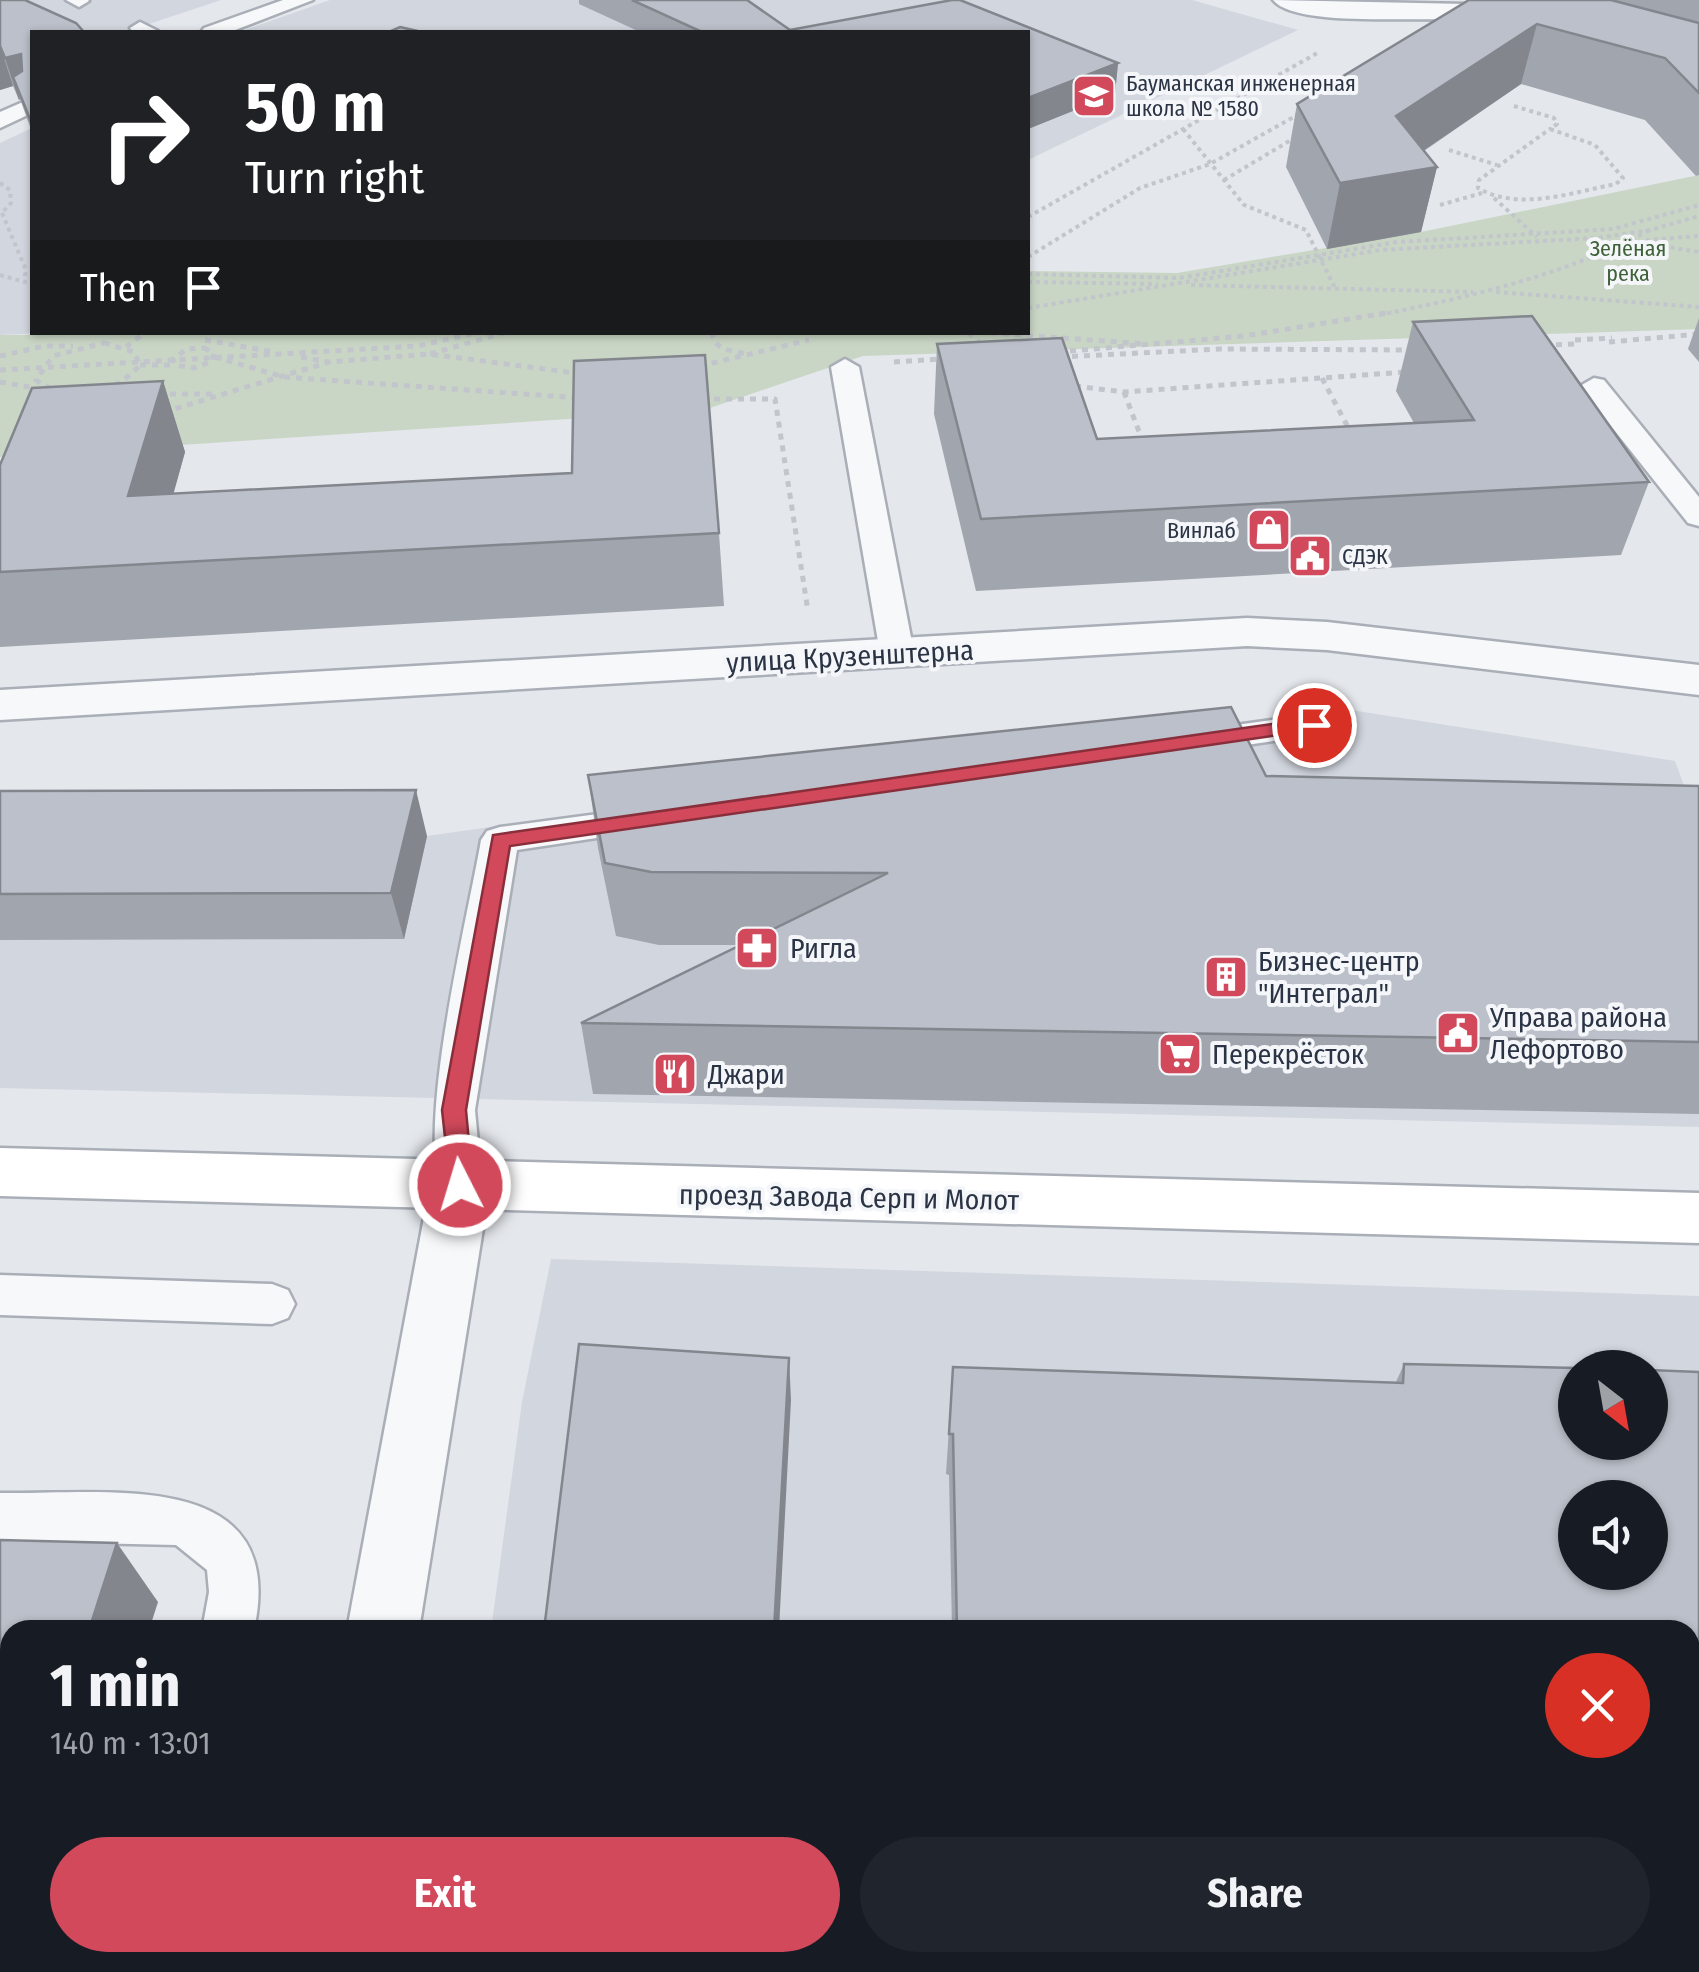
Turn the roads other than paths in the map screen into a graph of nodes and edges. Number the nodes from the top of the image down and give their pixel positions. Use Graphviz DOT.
graph roads {
  1 [pos="303,0"];
  2 [pos="1287,0"];
  3 [pos="1433,6"];
  4 [pos="217,30"];
  5 [pos="1548,34"];
  6 [pos="30,106"];
  7 [pos="0,121"];
  8 [pos="846,366"];
  9 [pos="1594,386"];
  10 [pos="1699,517"];
  11 [pos="897,653"];
  12 [pos="1699,680"];
  13 [pos="0,706"];
  14 [pos="1314,725"];
  15 [pos="1160,747"];
  16 [pos="694,812"];
  17 [pos="0,1172"];
  18 [pos="460,1185"];
  19 [pos="1699,1218"];
  20 [pos="0,1296"];
  21 [pos="272,1304"];
  22 [pos="0,1518"];
  23 [pos="231,1620"];
  24 [pos="385,1620"];
  1 -- 4 [label="lane"];
  2 -- 3 [label="street"];
  3 -- 5 [label="street"];
  6 -- 7 [label="lane"];
  8 -- 11 [label="lane"];
  9 -- 10 [label="lane"];
  11 -- 12 [label="street, улица Крузенштерна"];
  11 -- 13 [label="street, улица Крузенштерна"];
  14 -- 15 [label="lane"];
  16 -- 18 [label="lane"];
  17 -- 18 [label="street, проезд Завода Серп и Молот"];
  18 -- 19 [label="street, проезд Завода Серп и Молот"];
  18 -- 24 [label="street"];
  20 -- 21 [label="lane"];
  22 -- 23 [label="lane"];
}
